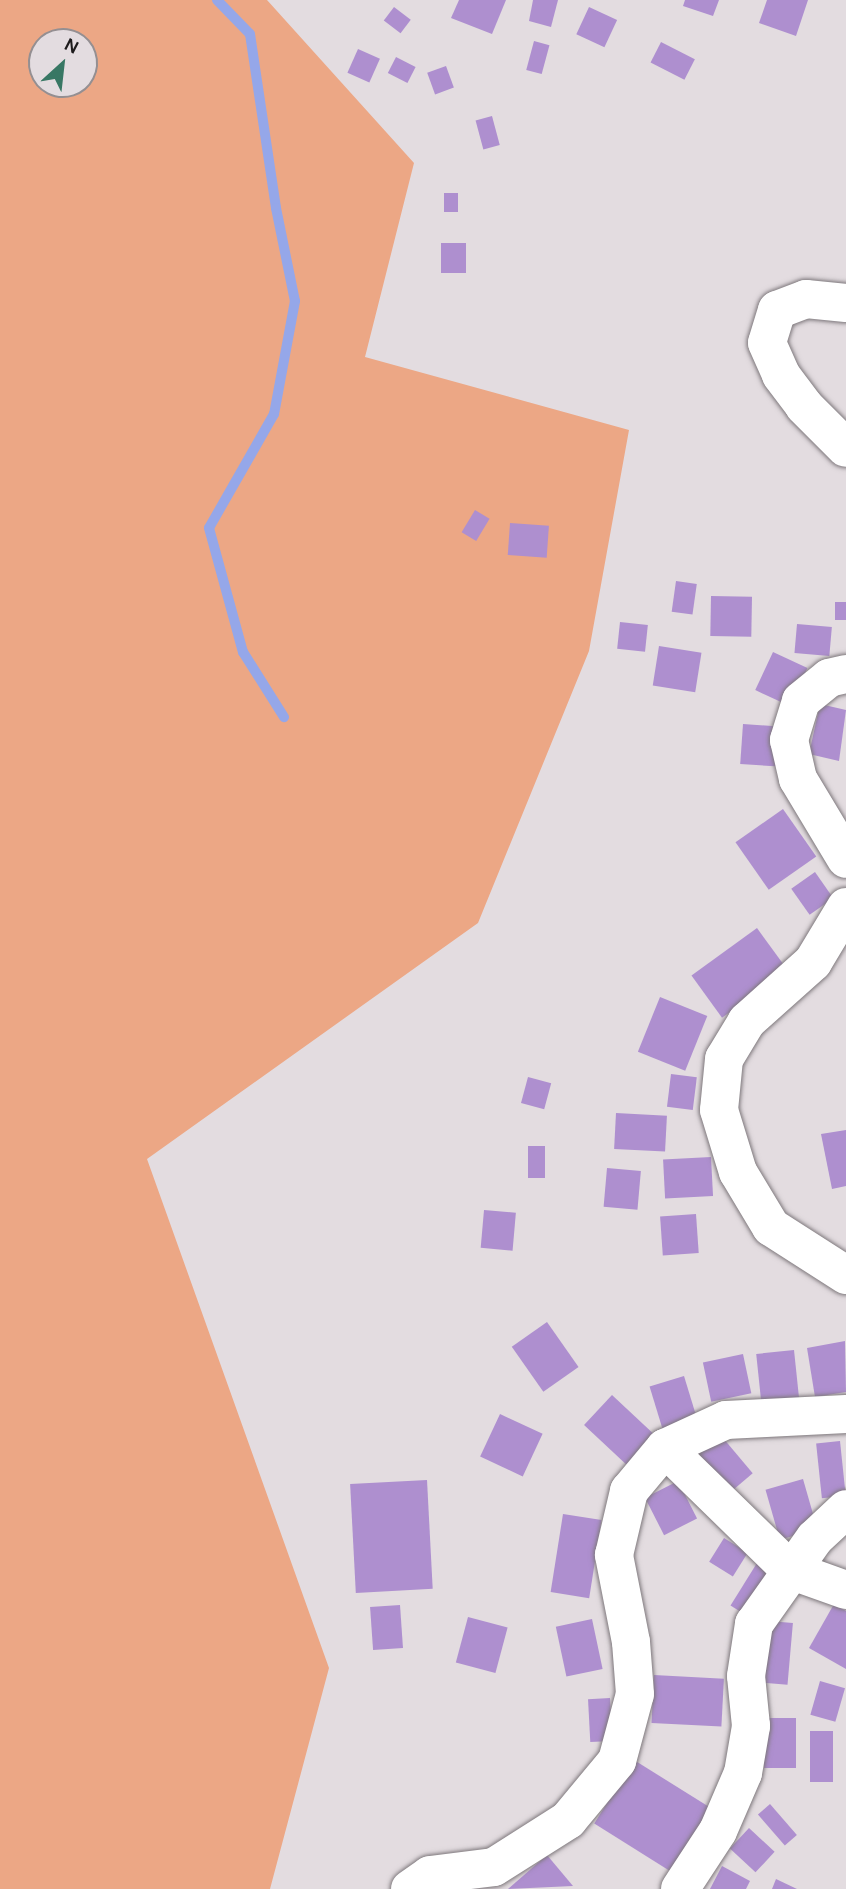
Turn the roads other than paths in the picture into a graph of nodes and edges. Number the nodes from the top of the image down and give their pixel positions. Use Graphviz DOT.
graph roads {
  1 [pos="846,303"];
  2 [pos="846,448"];
  3 [pos="846,674"];
  4 [pos="846,859"];
  5 [pos="846,907"];
  6 [pos="846,1275"];
  7 [pos="846,1414"];
  8 [pos="665,1448"];
  9 [pos="846,1509"];
  10 [pos="790,1570"];
  11 [pos="846,1590"];
  12 [pos="410,1889"];
  13 [pos="680,1889"];
  1 -- 2 [label="street"];
  3 -- 4 [label="street"];
  5 -- 6 [label="street"];
  7 -- 8 [label="street"];
  8 -- 10 [label="street"];
  8 -- 12 [label="street"];
  9 -- 10 [label="street"];
  10 -- 11 [label="street"];
  10 -- 13 [label="street"];
}
